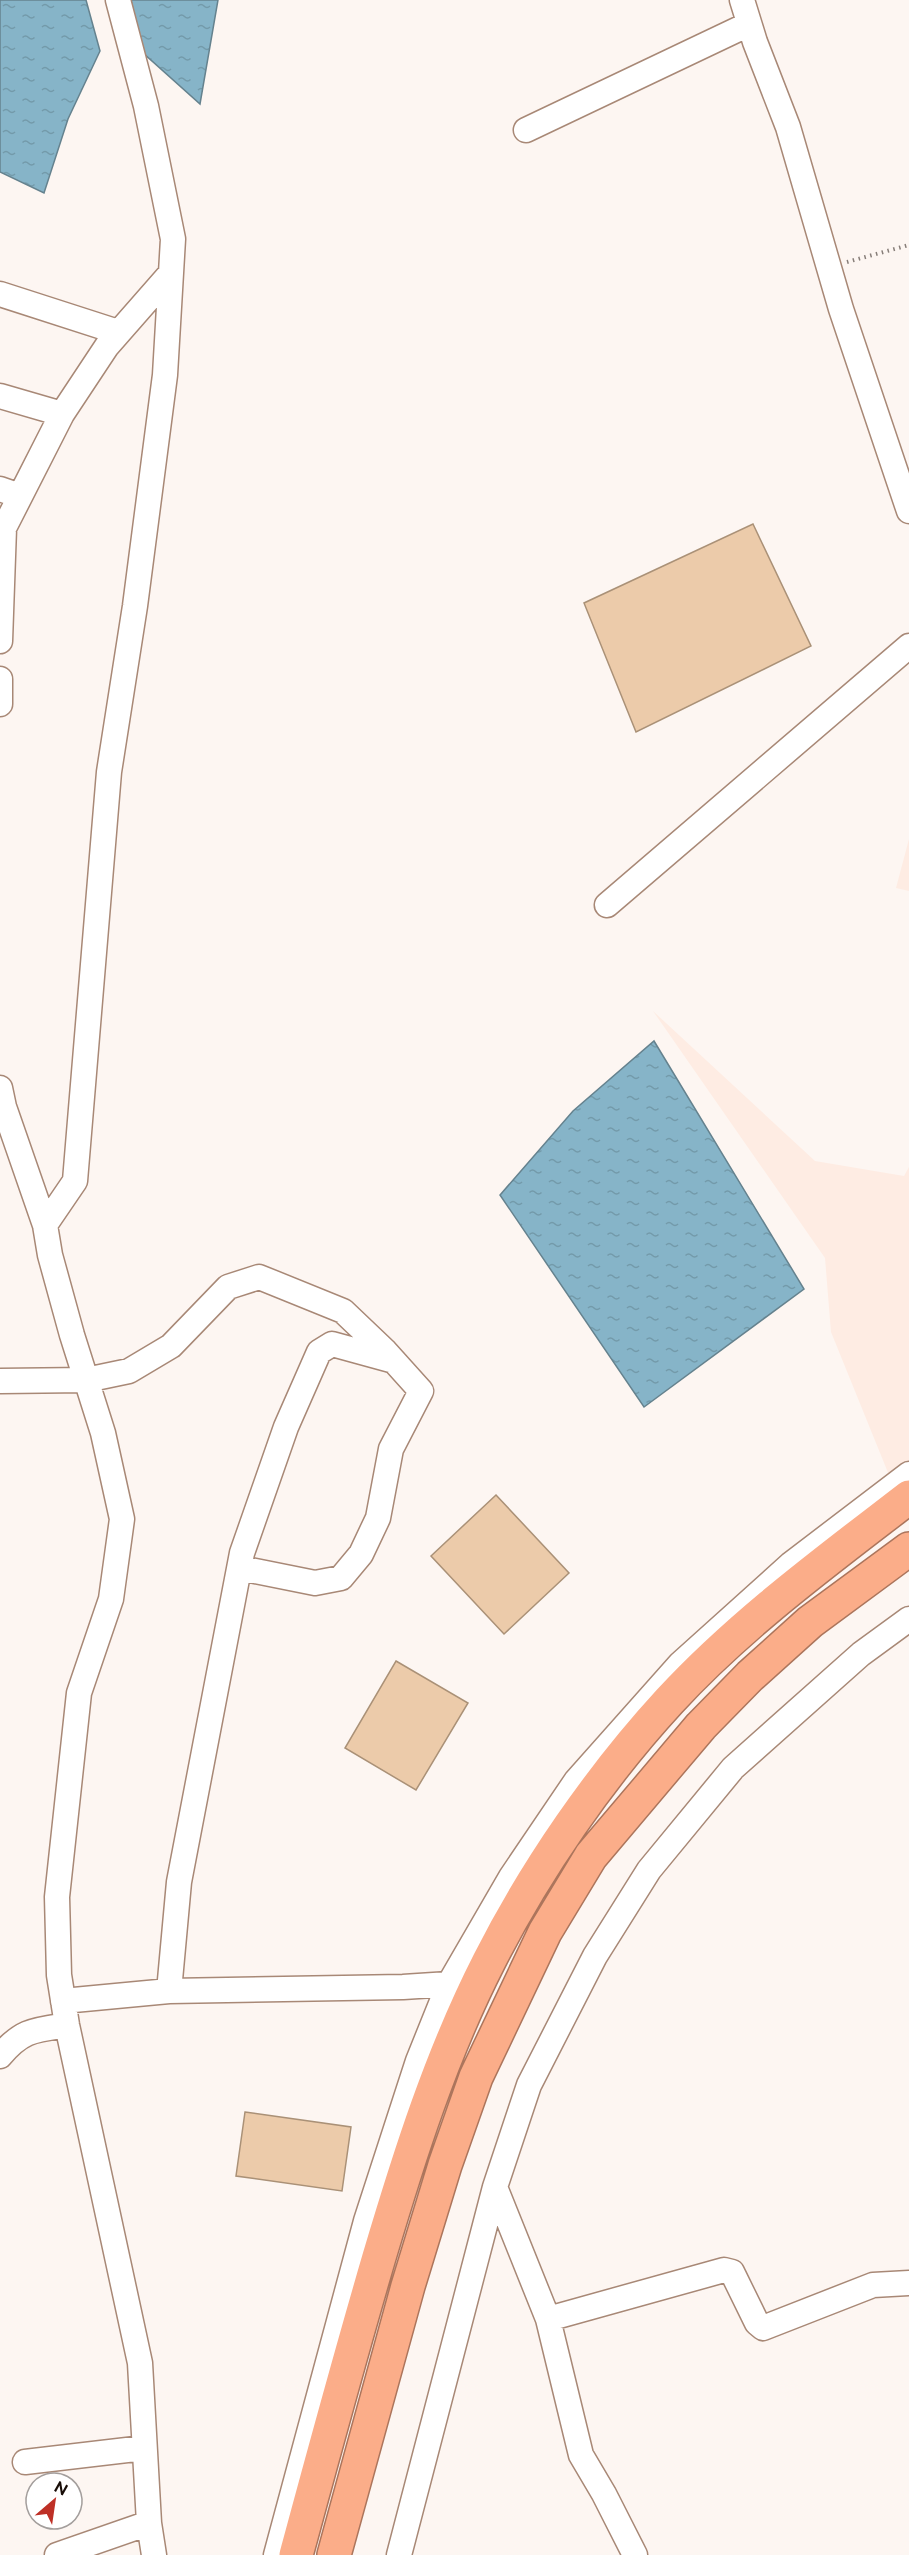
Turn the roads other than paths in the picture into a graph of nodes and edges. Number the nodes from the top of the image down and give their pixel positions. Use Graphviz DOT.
graph roads {
  1 [pos="118,0"];
  2 [pos="742,0"];
  3 [pos="749,24"];
  4 [pos="526,130"];
  5 [pos="171,273"];
  6 [pos="0,294"];
  7 [pos="118,332"];
  8 [pos="0,396"];
  9 [pos="62,414"];
  10 [pos="10,492"];
  11 [pos="909,511"];
  12 [pos="2,558"];
  13 [pos="0,641"];
  14 [pos="909,646"];
  15 [pos="0,679"];
  16 [pos="0,686"];
  17 [pos="0,704"];
  18 [pos="607,905"];
  19 [pos="0,1088"];
  20 [pos="8,1144"];
  21 [pos="45,1225"];
  22 [pos="394,1361"];
  23 [pos="86,1380"];
  24 [pos="0,1381"];
  25 [pos="909,1474"];
  26 [pos="909,1497"];
  27 [pos="909,1550"];
  28 [pos="240,1568"];
  29 [pos="909,1619"];
  30 [pos="449,1984"];
  31 [pos="169,1991"];
  32 [pos="63,2001"];
  33 [pos="67,2025"];
  34 [pos="5,2042"];
  35 [pos="495,2187"];
  36 [pos="909,2283"];
  37 [pos="548,2319"];
  38 [pos="144,2448"];
  39 [pos="25,2462"];
  40 [pos="148,2523"];
  41 [pos="57,2555"];
  42 [pos="154,2555"];
  43 [pos="276,2555"];
  44 [pos="296,2555"];
  45 [pos="334,2555"];
  46 [pos="399,2555"];
  47 [pos="635,2555"];
  1 -- 5 [label="street"];
  2 -- 3 [label="street"];
  3 -- 4 [label="street"];
  3 -- 11 [label="street"];
  5 -- 7 [label="street"];
  5 -- 21 [label="street"];
  6 -- 7 [label="street"];
  7 -- 9 [label="street"];
  8 -- 9 [label="street"];
  9 -- 10 [label="street"];
  10 -- 12 [label="street"];
  12 -- 13 [label="street"];
  14 -- 18 [label="street"];
  15 -- 16 [label="street"];
  16 -- 17 [label="street"];
  19 -- 20 [label="street"];
  20 -- 21 [label="street"];
  21 -- 23 [label="street"];
  22 -- 23 [label="street"];
  22 -- 28 [label="street"];
  22 -- 28 [label="street"];
  23 -- 24 [label="street"];
  23 -- 32 [label="street"];
  25 -- 30 [label="street"];
  26 -- 44 [label="highway"];
  27 -- 45 [label="highway"];
  28 -- 31 [label="street"];
  29 -- 35 [label="street"];
  30 -- 31 [label="street"];
  30 -- 43 [label="street"];
  31 -- 32 [label="street"];
  32 -- 33 [label="street"];
  33 -- 34 [label="street"];
  33 -- 38 [label="street"];
  35 -- 37 [label="street"];
  35 -- 46 [label="street"];
  36 -- 37 [label="street"];
  37 -- 47 [label="street"];
  38 -- 39 [label="street"];
  38 -- 40 [label="street"];
  40 -- 41 [label="street"];
  40 -- 42 [label="street"];
}
